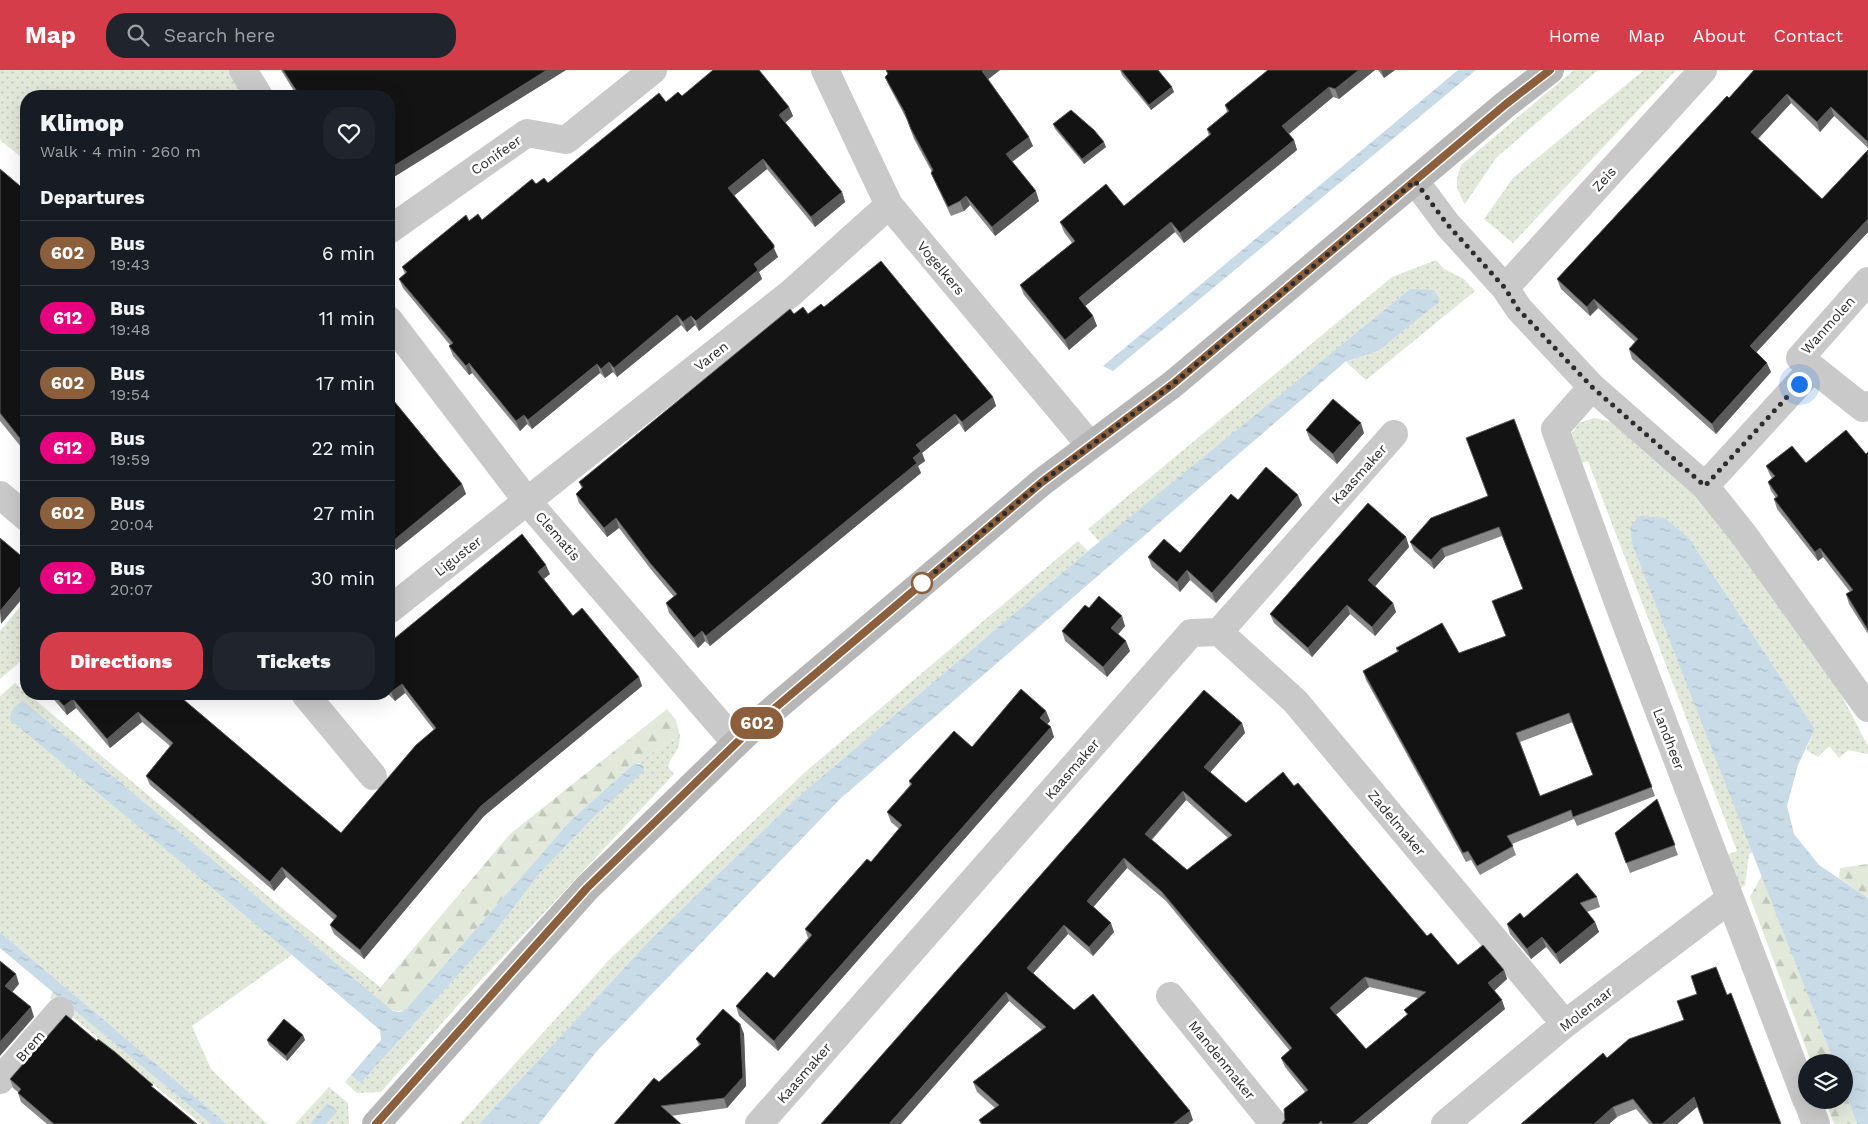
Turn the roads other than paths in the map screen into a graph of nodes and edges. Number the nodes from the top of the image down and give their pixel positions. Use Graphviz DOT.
graph roads {
  1 [pos="243,70"];
  2 [pos="653,70"];
  3 [pos="825,70"];
  4 [pos="1550,70"];
  5 [pos="1703,70"];
  6 [pos="255,90"];
  7 [pos="1415,181"];
  8 [pos="889,205"];
  9 [pos="395,226"];
  10 [pos="1868,281"];
  11 [pos="1505,288"];
  12 [pos="395,328"];
  13 [pos="1812,369"];
  14 [pos="1592,387"];
  15 [pos="1868,405"];
  16 [pos="1394,434"];
  17 [pos="1090,445"];
  18 [pos="1705,486"];
  19 [pos="0,495"];
  20 [pos="528,501"];
  21 [pos="20,512"];
  22 [pos="395,605"];
  23 [pos="1219,632"];
  24 [pos="310,700"];
  25 [pos="1868,708"];
  26 [pos="736,743"];
  27 [pos="373,776"];
  28 [pos="1730,899"];
  29 [pos="1170,996"];
  30 [pos="60,1011"];
  31 [pos="1566,1024"];
  32 [pos="1798,1079"];
  33 [pos="0,1080"];
  34 [pos="1810,1109"];
  35 [pos="376,1124"];
  36 [pos="759,1124"];
  37 [pos="1274,1124"];
  38 [pos="1445,1124"];
  39 [pos="1816,1124"];
  1 -- 6 [label="street"];
  2 -- 9 [label="street, Conifeer"];
  3 -- 8 [label="street, Vogelkers"];
  4 -- 7 [label="street"];
  5 -- 11 [label="street, Zeis"];
  7 -- 11 [label="street"];
  7 -- 17 [label="street"];
  8 -- 17 [label="street, Vogelkers"];
  8 -- 20 [label="street, Varen"];
  10 -- 13 [label="street, Wanmolen"];
  11 -- 14 [label="street"];
  12 -- 20 [label="street, Clematis"];
  13 -- 15 [label="street, Wanmolen"];
  13 -- 18 [label="street, Wanmolen"];
  14 -- 18 [label="street"];
  14 -- 28 [label="street, Landheer"];
  16 -- 23 [label="street, Kaasmaker"];
  17 -- 26 [label="street"];
  18 -- 25 [label="street"];
  19 -- 21 [label="street"];
  20 -- 22 [label="street, Liguster"];
  20 -- 26 [label="street, Clematis"];
  23 -- 31 [label="street, Zadelmaker"];
  23 -- 36 [label="street, Kaasmaker"];
  24 -- 27 [label="street"];
  26 -- 35 [label="street"];
  28 -- 31 [label="street, Molenaar"];
  28 -- 32 [label="street, Landheer"];
  29 -- 37 [label="street, Mandenmaker"];
  30 -- 33 [label="street, Brem"];
  31 -- 38 [label="street, Molenaar"];
  34 -- 39 [label="street, Landheer"];
}
